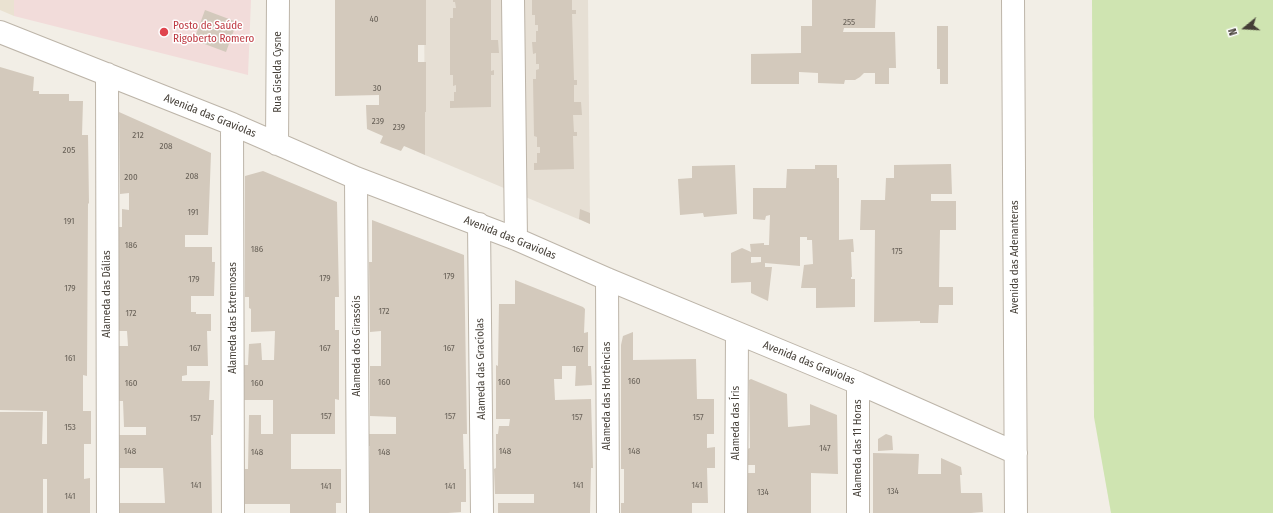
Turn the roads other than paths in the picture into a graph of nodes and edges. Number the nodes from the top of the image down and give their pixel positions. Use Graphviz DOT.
graph roads {
  1 [pos="278,0"];
  2 [pos="513,0"];
  3 [pos="1013,0"];
  4 [pos="0,32"];
  5 [pos="107,74"];
  6 [pos="232,124"];
  7 [pos="277,144"];
  8 [pos="356,178"];
  9 [pos="479,224"];
  10 [pos="516,239"];
  11 [pos="607,279"];
  12 [pos="736,333"];
  13 [pos="858,383"];
  14 [pos="1016,453"];
  15 [pos="108,513"];
  16 [pos="233,513"];
  17 [pos="358,513"];
  18 [pos="482,513"];
  19 [pos="608,513"];
  20 [pos="736,513"];
  21 [pos="858,513"];
  22 [pos="1016,513"];
  1 -- 7 [label="street, Rua Giselda Cysne"];
  2 -- 10 [label="street"];
  3 -- 14 [label="street, Avenida das Adenanteras"];
  4 -- 5 [label="street, Avenida das Graviolas"];
  5 -- 6 [label="street, Avenida das Graviolas"];
  5 -- 15 [label="street, Alameda das Dálias"];
  6 -- 7 [label="street, Avenida das Graviolas"];
  6 -- 16 [label="street, Alameda das Extremosas"];
  7 -- 8 [label="street, Avenida das Graviolas"];
  8 -- 9 [label="street, Avenida das Graviolas"];
  8 -- 17 [label="street, Alameda dos Girassóis"];
  9 -- 10 [label="street, Avenida das Graviolas"];
  9 -- 18 [label="street, Alameda das Gracíolas"];
  10 -- 11 [label="street, Avenida das Graviolas"];
  11 -- 12 [label="street, Avenida das Graviolas"];
  11 -- 19 [label="street, Alameda das Hortências"];
  12 -- 13 [label="street, Avenida das Graviolas"];
  12 -- 20 [label="street, Alameda das Íris"];
  13 -- 14 [label="street, Avenida das Graviolas"];
  13 -- 21 [label="street, Alameda das 11 Horas"];
  14 -- 22 [label="street, Avenida das Adenanteras"];
}
